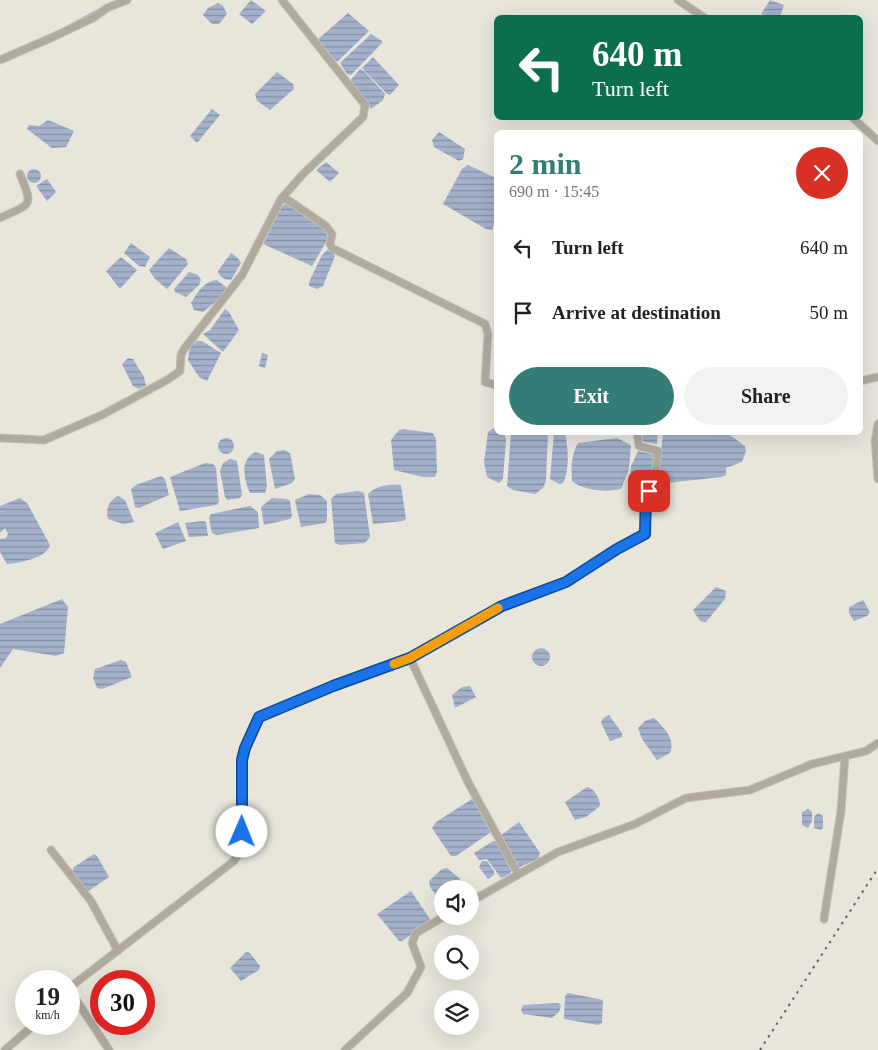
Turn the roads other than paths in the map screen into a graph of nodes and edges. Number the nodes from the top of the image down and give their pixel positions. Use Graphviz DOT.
graph roads {
  1 [pos="127,0"];
  2 [pos="282,0"];
  3 [pos="678,0"];
  4 [pos="700,15"];
  5 [pos="0,60"];
  6 [pos="855,120"];
  7 [pos="878,141"];
  8 [pos="20,174"];
  9 [pos="281,199"];
  10 [pos="0,218"];
  11 [pos="878,377"];
  12 [pos="863,380"];
  13 [pos="494,384"];
  14 [pos="878,424"];
  15 [pos="637,435"];
  16 [pos="0,438"];
  17 [pos="878,479"];
  18 [pos="410,658"];
  19 [pos="878,743"];
  20 [pos="845,756"];
  21 [pos="51,850"];
  22 [pos="518,874"];
  23 [pos="479,897"];
  24 [pos="824,918"];
  25 [pos="434,922"];
  26 [pos="118,951"];
  27 [pos="80,980"];
  28 [pos="80,1006"];
  29 [pos="22,1035"];
  30 [pos="5,1050"];
  31 [pos="109,1050"];
  32 [pos="344,1050"];
  1 -- 5 [label="street"];
  2 -- 9 [label="street"];
  3 -- 4 [label="street"];
  6 -- 7 [label="street"];
  8 -- 10 [label="street"];
  9 -- 13 [label="street"];
  9 -- 16 [label="street"];
  11 -- 12 [label="street"];
  14 -- 17 [label="street"];
  15 -- 18 [label="street"];
  18 -- 22 [label="street"];
  18 -- 26 [label="street"];
  19 -- 20 [label="street"];
  20 -- 22 [label="street"];
  20 -- 24 [label="street"];
  21 -- 26 [label="street"];
  22 -- 23 [label="street"];
  25 -- 32 [label="street"];
  26 -- 27 [label="street"];
  28 -- 31 [label="street"];
  29 -- 30 [label="street"];
}
